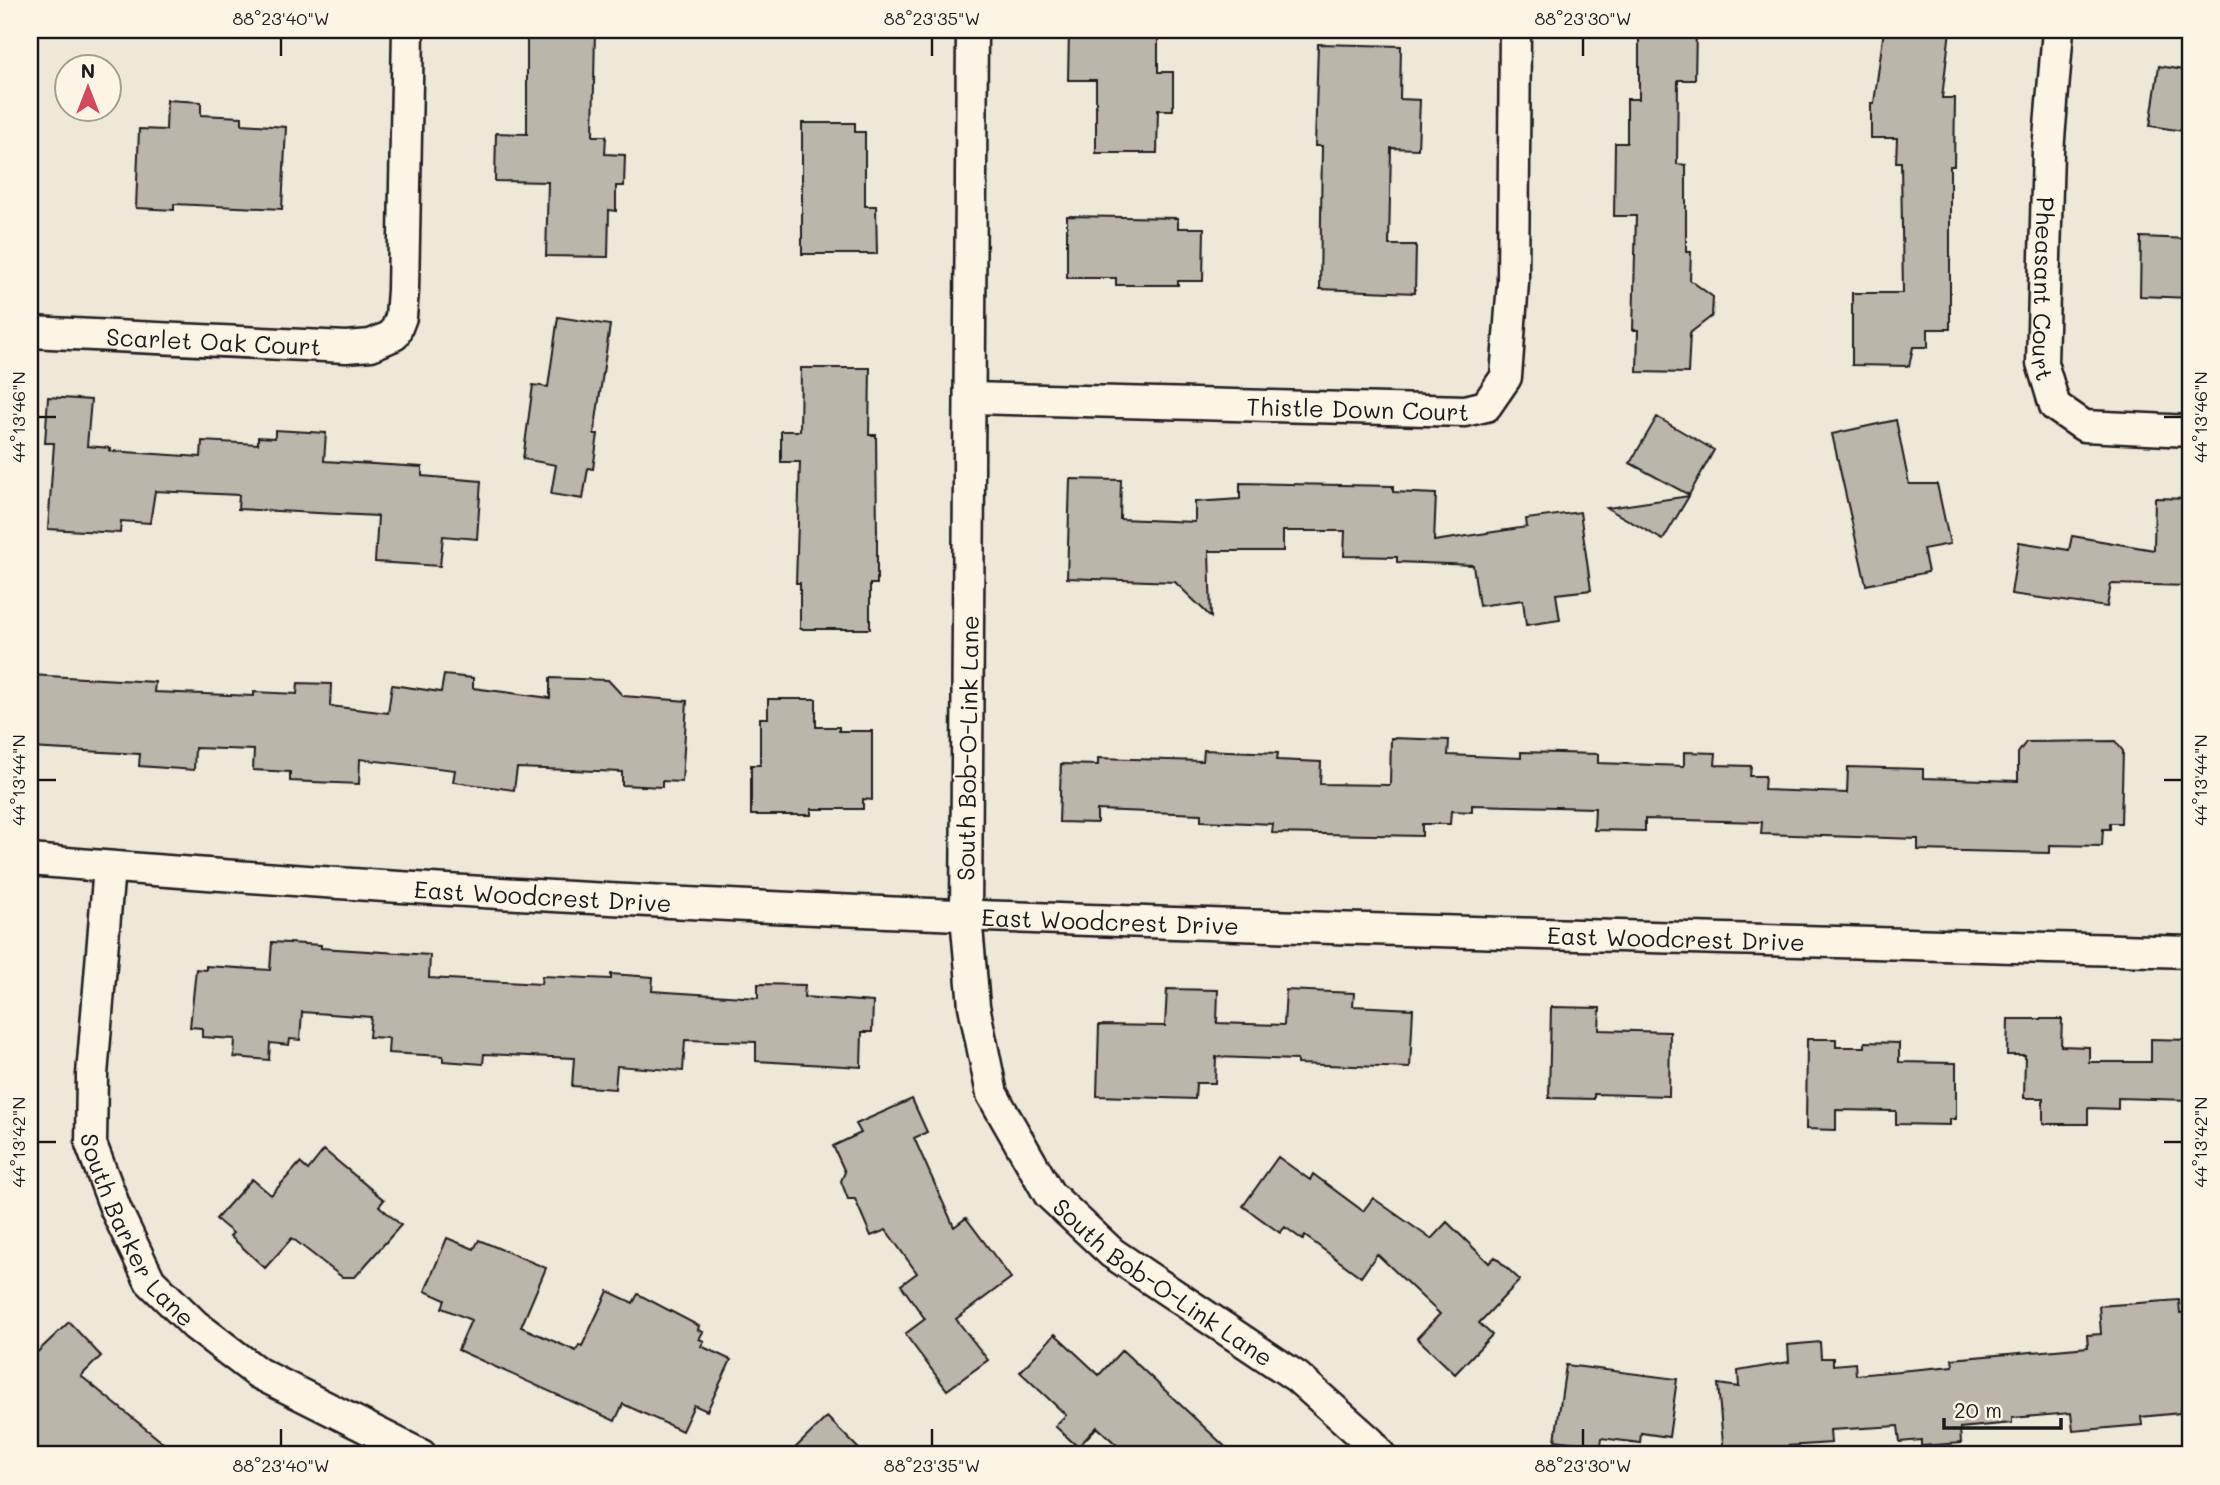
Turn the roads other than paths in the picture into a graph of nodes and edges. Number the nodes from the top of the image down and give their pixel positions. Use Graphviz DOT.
graph roads {
  1 [pos="408,30"];
  2 [pos="972,30"];
  3 [pos="1515,30"];
  4 [pos="2058,30"];
  5 [pos="30,332"];
  6 [pos="971,398"];
  7 [pos="2190,431"];
  8 [pos="30,860"];
  9 [pos="109,867"];
  10 [pos="966,916"];
  11 [pos="2190,952"];
  12 [pos="421,1455"];
  13 [pos="1380,1455"];
  1 -- 5 [label="street, Scarlet Oak Court"];
  2 -- 6 [label="street, South Bob-O-Link Lane"];
  3 -- 6 [label="street, Thistle Down Court"];
  4 -- 7 [label="street, Pheasant Court"];
  6 -- 10 [label="street, South Bob-O-Link Lane"];
  8 -- 9 [label="street, East Woodcrest Drive"];
  9 -- 10 [label="street, East Woodcrest Drive"];
  9 -- 12 [label="street, South Barker Lane"];
  10 -- 11 [label="street, East Woodcrest Drive"];
  10 -- 13 [label="street, South Bob-O-Link Lane"];
}
